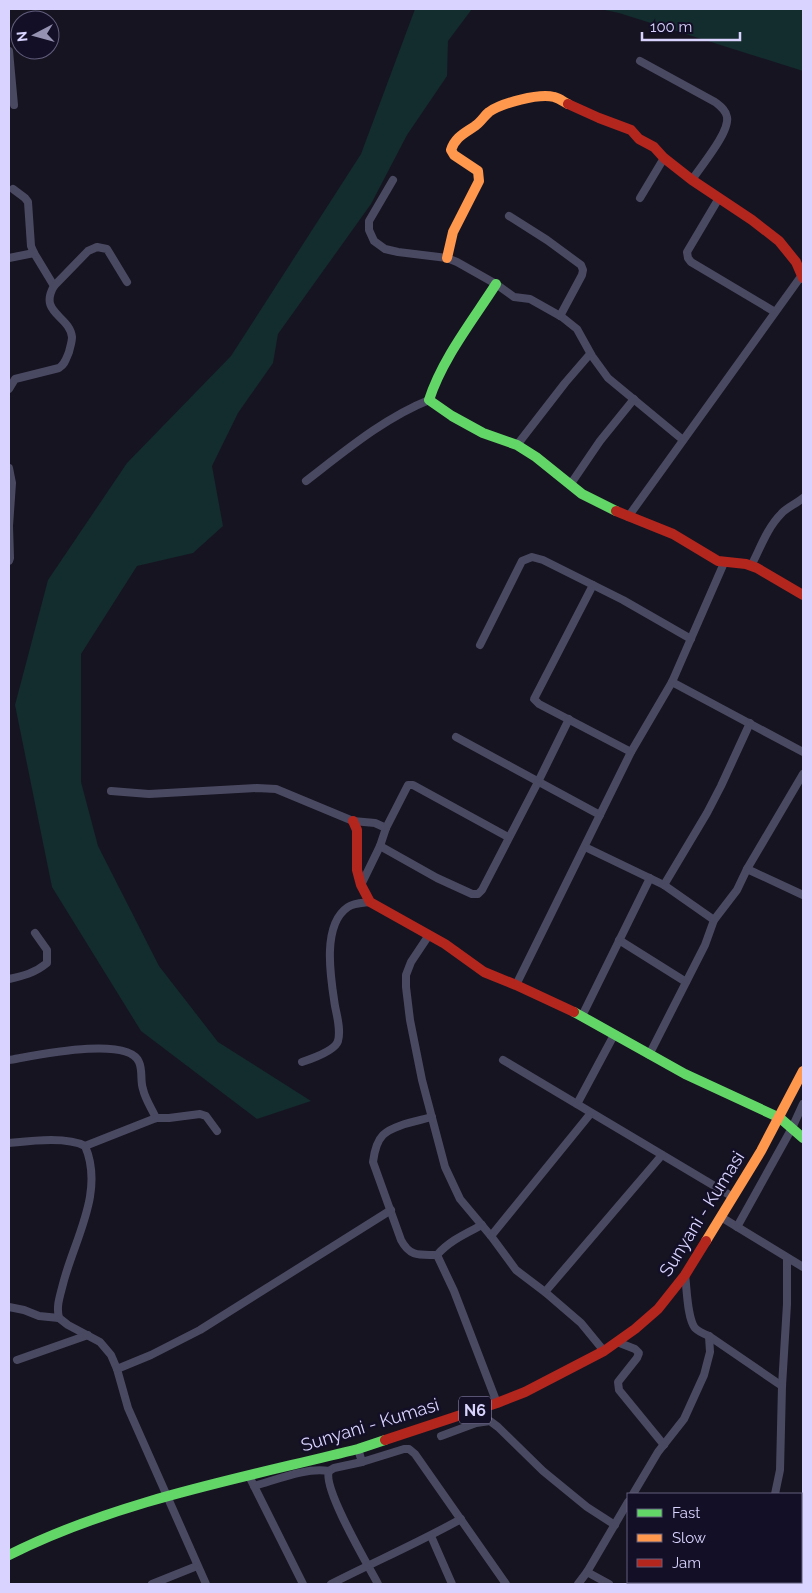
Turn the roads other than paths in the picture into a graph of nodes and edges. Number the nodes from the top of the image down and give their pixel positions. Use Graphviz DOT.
graph roads {
  1 [pos="9,51"];
  2 [pos="640,61"];
  3 [pos="14,105"];
  4 [pos="664,158"];
  5 [pos="393,180"];
  6 [pos="692,180"];
  7 [pos="13,189"];
  8 [pos="640,198"];
  9 [pos="719,198"];
  10 [pos="509,216"];
  11 [pos="34,253"];
  12 [pos="9,258"];
  13 [pos="446,258"];
  14 [pos="802,276"];
  15 [pos="127,282"];
  16 [pos="496,284"];
  17 [pos="54,286"];
  18 [pos="775,312"];
  19 [pos="560,316"];
  20 [pos="590,354"];
  21 [pos="9,389"];
  22 [pos="634,399"];
  23 [pos="429,400"];
  24 [pos="683,440"];
  25 [pos="517,445"];
  26 [pos="9,468"];
  27 [pos="306,480"];
  28 [pos="570,485"];
  29 [pos="803,498"];
  30 [pos="628,517"];
  31 [pos="9,561"];
  32 [pos="724,562"];
  33 [pos="751,566"];
  34 [pos="593,585"];
  35 [pos="803,595"];
  36 [pos="691,639"];
  37 [pos="480,645"];
  38 [pos="672,682"];
  39 [pos="569,720"];
  40 [pos="750,723"];
  41 [pos="456,737"];
  42 [pos="631,752"];
  43 [pos="803,752"];
  44 [pos="803,774"];
  45 [pos="538,782"];
  46 [pos="111,791"];
  47 [pos="600,815"];
  48 [pos="353,821"];
  49 [pos="386,828"];
  50 [pos="508,837"];
  51 [pos="380,846"];
  52 [pos="585,847"];
  53 [pos="747,869"];
  54 [pos="650,878"];
  55 [pos="361,885"];
  56 [pos="664,886"];
  57 [pos="803,895"];
  58 [pos="370,902"];
  59 [pos="714,920"];
  60 [pos="35,934"];
  61 [pos="429,935"];
  62 [pos="619,940"];
  63 [pos="9,979"];
  64 [pos="686,982"];
  65 [pos="516,985"];
  66 [pos="582,1016"];
  67 [pos="614,1035"];
  68 [pos="649,1055"];
  69 [pos="9,1060"];
  70 [pos="503,1060"];
  71 [pos="302,1062"];
  72 [pos="803,1071"];
  73 [pos="800,1087"];
  74 [pos="577,1104"];
  75 [pos="803,1104"];
  76 [pos="591,1113"];
  77 [pos="432,1117"];
  78 [pos="156,1118"];
  79 [pos="780,1118"];
  80 [pos="792,1128"];
  81 [pos="217,1131"];
  82 [pos="803,1138"];
  83 [pos="9,1143"];
  84 [pos="85,1146"];
  85 [pos="662,1155"];
  86 [pos="733,1197"];
  87 [pos="391,1210"];
  88 [pos="721,1217"];
  89 [pos="482,1225"];
  90 [pos="737,1227"];
  91 [pos="491,1236"];
  92 [pos="437,1255"];
  93 [pos="787,1258"];
  94 [pos="803,1267"];
  95 [pos="685,1275"];
  96 [pos="545,1292"];
  97 [pos="9,1308"];
  98 [pos="58,1318"];
  99 [pos="88,1335"];
  100 [pos="709,1336"];
  101 [pos="617,1342"];
  102 [pos="604,1351"];
  103 [pos="16,1360"];
  104 [pos="117,1369"];
  105 [pos="782,1386"];
  106 [pos="497,1403"];
  107 [pos="441,1436"];
  108 [pos="664,1446"];
  109 [pos="358,1449"];
  110 [pos="362,1462"];
  111 [pos="329,1471"];
  112 [pos="249,1476"];
  113 [pos="254,1486"];
  114 [pos="634,1493"];
  115 [pos="775,1493"];
  116 [pos="166,1498"];
  117 [pos="627,1504"];
  118 [pos="461,1520"];
  119 [pos="615,1525"];
  120 [pos="431,1536"];
  121 [pos="9,1555"];
  122 [pos="368,1564"];
  123 [pos="197,1566"];
  124 [pos="587,1572"];
  125 [pos="152,1584"];
  126 [pos="206,1584"];
  127 [pos="303,1584"];
  128 [pos="331,1584"];
  129 [pos="378,1584"];
  130 [pos="452,1584"];
  131 [pos="506,1584"];
  132 [pos="578,1584"];
  133 [pos="609,1584"];
  1 -- 3 [label="street"];
  2 -- 6 [label="street"];
  4 -- 6 [label="street"];
  4 -- 8 [label="street"];
  4 -- 13 [label="street"];
  5 -- 13 [label="street"];
  6 -- 9 [label="street"];
  7 -- 11 [label="street"];
  9 -- 14 [label="street"];
  9 -- 18 [label="street"];
  10 -- 19 [label="street"];
  11 -- 12 [label="street"];
  11 -- 17 [label="street"];
  13 -- 16 [label="street"];
  14 -- 18 [label="street"];
  15 -- 17 [label="street"];
  16 -- 19 [label="street"];
  16 -- 23 [label="street"];
  17 -- 21 [label="street"];
  18 -- 24 [label="street"];
  19 -- 20 [label="street"];
  20 -- 22 [label="street"];
  20 -- 25 [label="street"];
  22 -- 24 [label="street"];
  22 -- 28 [label="street"];
  23 -- 25 [label="street"];
  23 -- 27 [label="street"];
  24 -- 30 [label="street"];
  25 -- 28 [label="street"];
  26 -- 31 [label="street"];
  28 -- 30 [label="street"];
  29 -- 33 [label="street"];
  30 -- 32 [label="street"];
  32 -- 33 [label="street"];
  32 -- 36 [label="street"];
  33 -- 35 [label="street"];
  34 -- 36 [label="street"];
  34 -- 37 [label="street"];
  34 -- 39 [label="street"];
  36 -- 38 [label="street"];
  38 -- 40 [label="street"];
  38 -- 42 [label="street"];
  39 -- 42 [label="street"];
  39 -- 45 [label="street"];
  40 -- 43 [label="street"];
  40 -- 56 [label="street"];
  41 -- 45 [label="street"];
  42 -- 47 [label="street"];
  44 -- 53 [label="street"];
  45 -- 47 [label="street"];
  45 -- 50 [label="street"];
  46 -- 48 [label="street"];
  47 -- 52 [label="street"];
  48 -- 49 [label="street"];
  48 -- 55 [label="street"];
  49 -- 50 [label="street"];
  49 -- 51 [label="street"];
  50 -- 51 [label="street"];
  51 -- 55 [label="street"];
  52 -- 54 [label="street"];
  52 -- 65 [label="street"];
  53 -- 57 [label="street"];
  53 -- 59 [label="street"];
  54 -- 56 [label="street"];
  54 -- 62 [label="street"];
  55 -- 58 [label="street"];
  56 -- 59 [label="street"];
  58 -- 61 [label="street"];
  58 -- 71 [label="street"];
  59 -- 64 [label="street"];
  60 -- 63 [label="street"];
  61 -- 65 [label="street"];
  61 -- 77 [label="street"];
  62 -- 64 [label="street"];
  62 -- 66 [label="street"];
  64 -- 68 [label="street"];
  65 -- 66 [label="street"];
  66 -- 67 [label="street"];
  67 -- 68 [label="street"];
  67 -- 74 [label="street"];
  68 -- 79 [label="street"];
  69 -- 78 [label="street"];
  70 -- 74 [label="street"];
  72 -- 73 [label="street, Sunyani - Kumasi / N6"];
  73 -- 79 [label="street, Sunyani - Kumasi / N6"];
  74 -- 76 [label="street"];
  75 -- 80 [label="street"];
  76 -- 85 [label="street"];
  76 -- 91 [label="street"];
  77 -- 87 [label="street"];
  77 -- 89 [label="street"];
  78 -- 81 [label="street"];
  78 -- 84 [label="street"];
  79 -- 80 [label="street"];
  79 -- 86 [label="street, Sunyani - Kumasi / N6"];
  80 -- 82 [label="street"];
  80 -- 90 [label="street"];
  83 -- 84 [label="street"];
  84 -- 98 [label="street"];
  85 -- 86 [label="street"];
  85 -- 96 [label="street"];
  86 -- 88 [label="street, Sunyani - Kumasi / N6"];
  87 -- 92 [label="street"];
  87 -- 104 [label="street"];
  88 -- 90 [label="street"];
  88 -- 95 [label="street, Sunyani - Kumasi / N6"];
  89 -- 91 [label="street"];
  89 -- 92 [label="street"];
  90 -- 93 [label="street"];
  91 -- 96 [label="street"];
  92 -- 106 [label="street"];
  93 -- 94 [label="street"];
  93 -- 105 [label="street"];
  95 -- 100 [label="street"];
  95 -- 101 [label="street, Sunyani - Kumasi / N6"];
  96 -- 102 [label="street"];
  97 -- 98 [label="street"];
  98 -- 99 [label="street"];
  99 -- 103 [label="street"];
  99 -- 104 [label="street"];
  100 -- 105 [label="street"];
  100 -- 108 [label="street"];
  101 -- 102 [label="street, Sunyani - Kumasi / N6"];
  101 -- 108 [label="street"];
  102 -- 106 [label="street, Sunyani - Kumasi / N6"];
  104 -- 116 [label="street"];
  105 -- 115 [label="street"];
  106 -- 109 [label="street, Sunyani - Kumasi / N6"];
  107 -- 119 [label="street"];
  108 -- 114 [label="street"];
  109 -- 110 [label="street"];
  109 -- 112 [label="street, Sunyani - Kumasi / N6"];
  110 -- 111 [label="street"];
  110 -- 118 [label="street"];
  111 -- 113 [label="street"];
  111 -- 122 [label="street"];
  112 -- 113 [label="street"];
  112 -- 116 [label="street, Sunyani - Kumasi / N6"];
  113 -- 127 [label="street"];
  116 -- 121 [label="street, Sunyani - Kumasi / N6"];
  116 -- 123 [label="street"];
  117 -- 119 [label="street"];
  118 -- 120 [label="street"];
  118 -- 131 [label="street"];
  119 -- 124 [label="street"];
  120 -- 122 [label="street"];
  120 -- 130 [label="street"];
  122 -- 128 [label="street"];
  122 -- 129 [label="street"];
  123 -- 125 [label="street"];
  123 -- 126 [label="street"];
  124 -- 132 [label="street"];
  124 -- 133 [label="street"];
}
